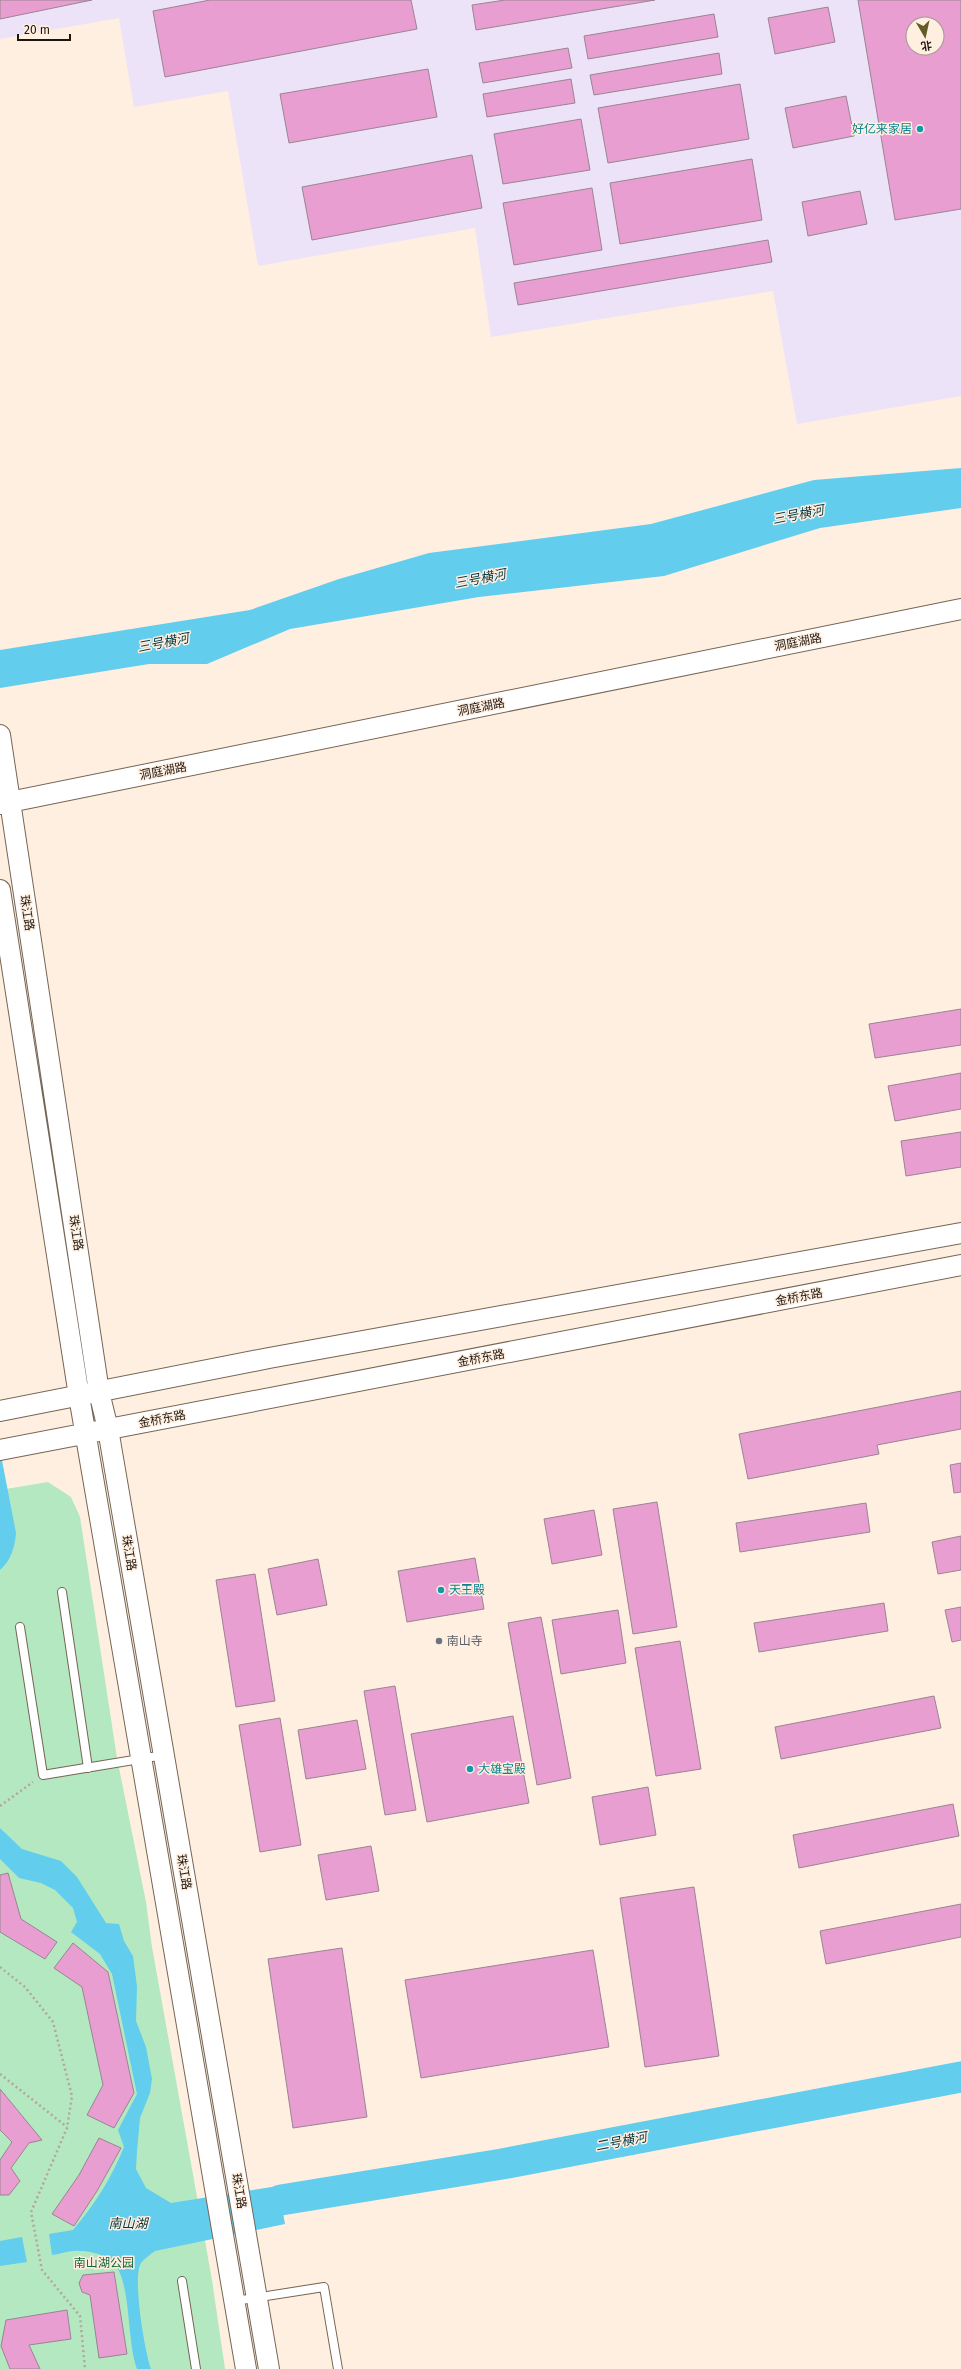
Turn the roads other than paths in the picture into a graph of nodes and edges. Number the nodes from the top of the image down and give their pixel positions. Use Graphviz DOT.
graph roads {
  1 [pos="961,609"];
  2 [pos="0,735"];
  3 [pos="5,803"];
  4 [pos="0,890"];
  5 [pos="961,1233"];
  6 [pos="961,1265"];
  7 [pos="99,1392"];
  8 [pos="79,1396"];
  9 [pos="0,1411"];
  10 [pos="108,1429"];
  11 [pos="87,1433"];
  12 [pos="2,1450"];
  13 [pos="62,1592"];
  14 [pos="20,1627"];
  15 [pos="164,1755"];
  16 [pos="88,1768"];
  17 [pos="182,2281"];
  18 [pos="235,2301"];
  19 [pos="196,2369"];
  20 [pos="246,2369"];
  21 [pos="269,2369"];
  22 [pos="338,2369"];
  1 -- 3 [label="street, 洞庭湖路"];
  2 -- 3 [label="street, 珠江路"];
  3 -- 7 [label="street, 珠江路"];
  4 -- 8 [label="street, 珠江路"];
  5 -- 7 [label="street"];
  6 -- 10 [label="street, 金桥东路"];
  7 -- 8 [label="street"];
  7 -- 10 [label="street, 珠江路"];
  8 -- 9 [label="street"];
  8 -- 11 [label="street, 珠江路"];
  10 -- 11 [label="street, 金桥东路"];
  10 -- 15 [label="street, 珠江路"];
  11 -- 12 [label="street, 金桥东路"];
  11 -- 18 [label="street, 珠江路"];
  13 -- 16 [label="lane"];
  14 -- 16 [label="lane"];
  15 -- 16 [label="lane"];
  15 -- 21 [label="street, 珠江路"];
  17 -- 19 [label="lane"];
  18 -- 20 [label="street, 珠江路"];
  18 -- 22 [label="lane"];
}
